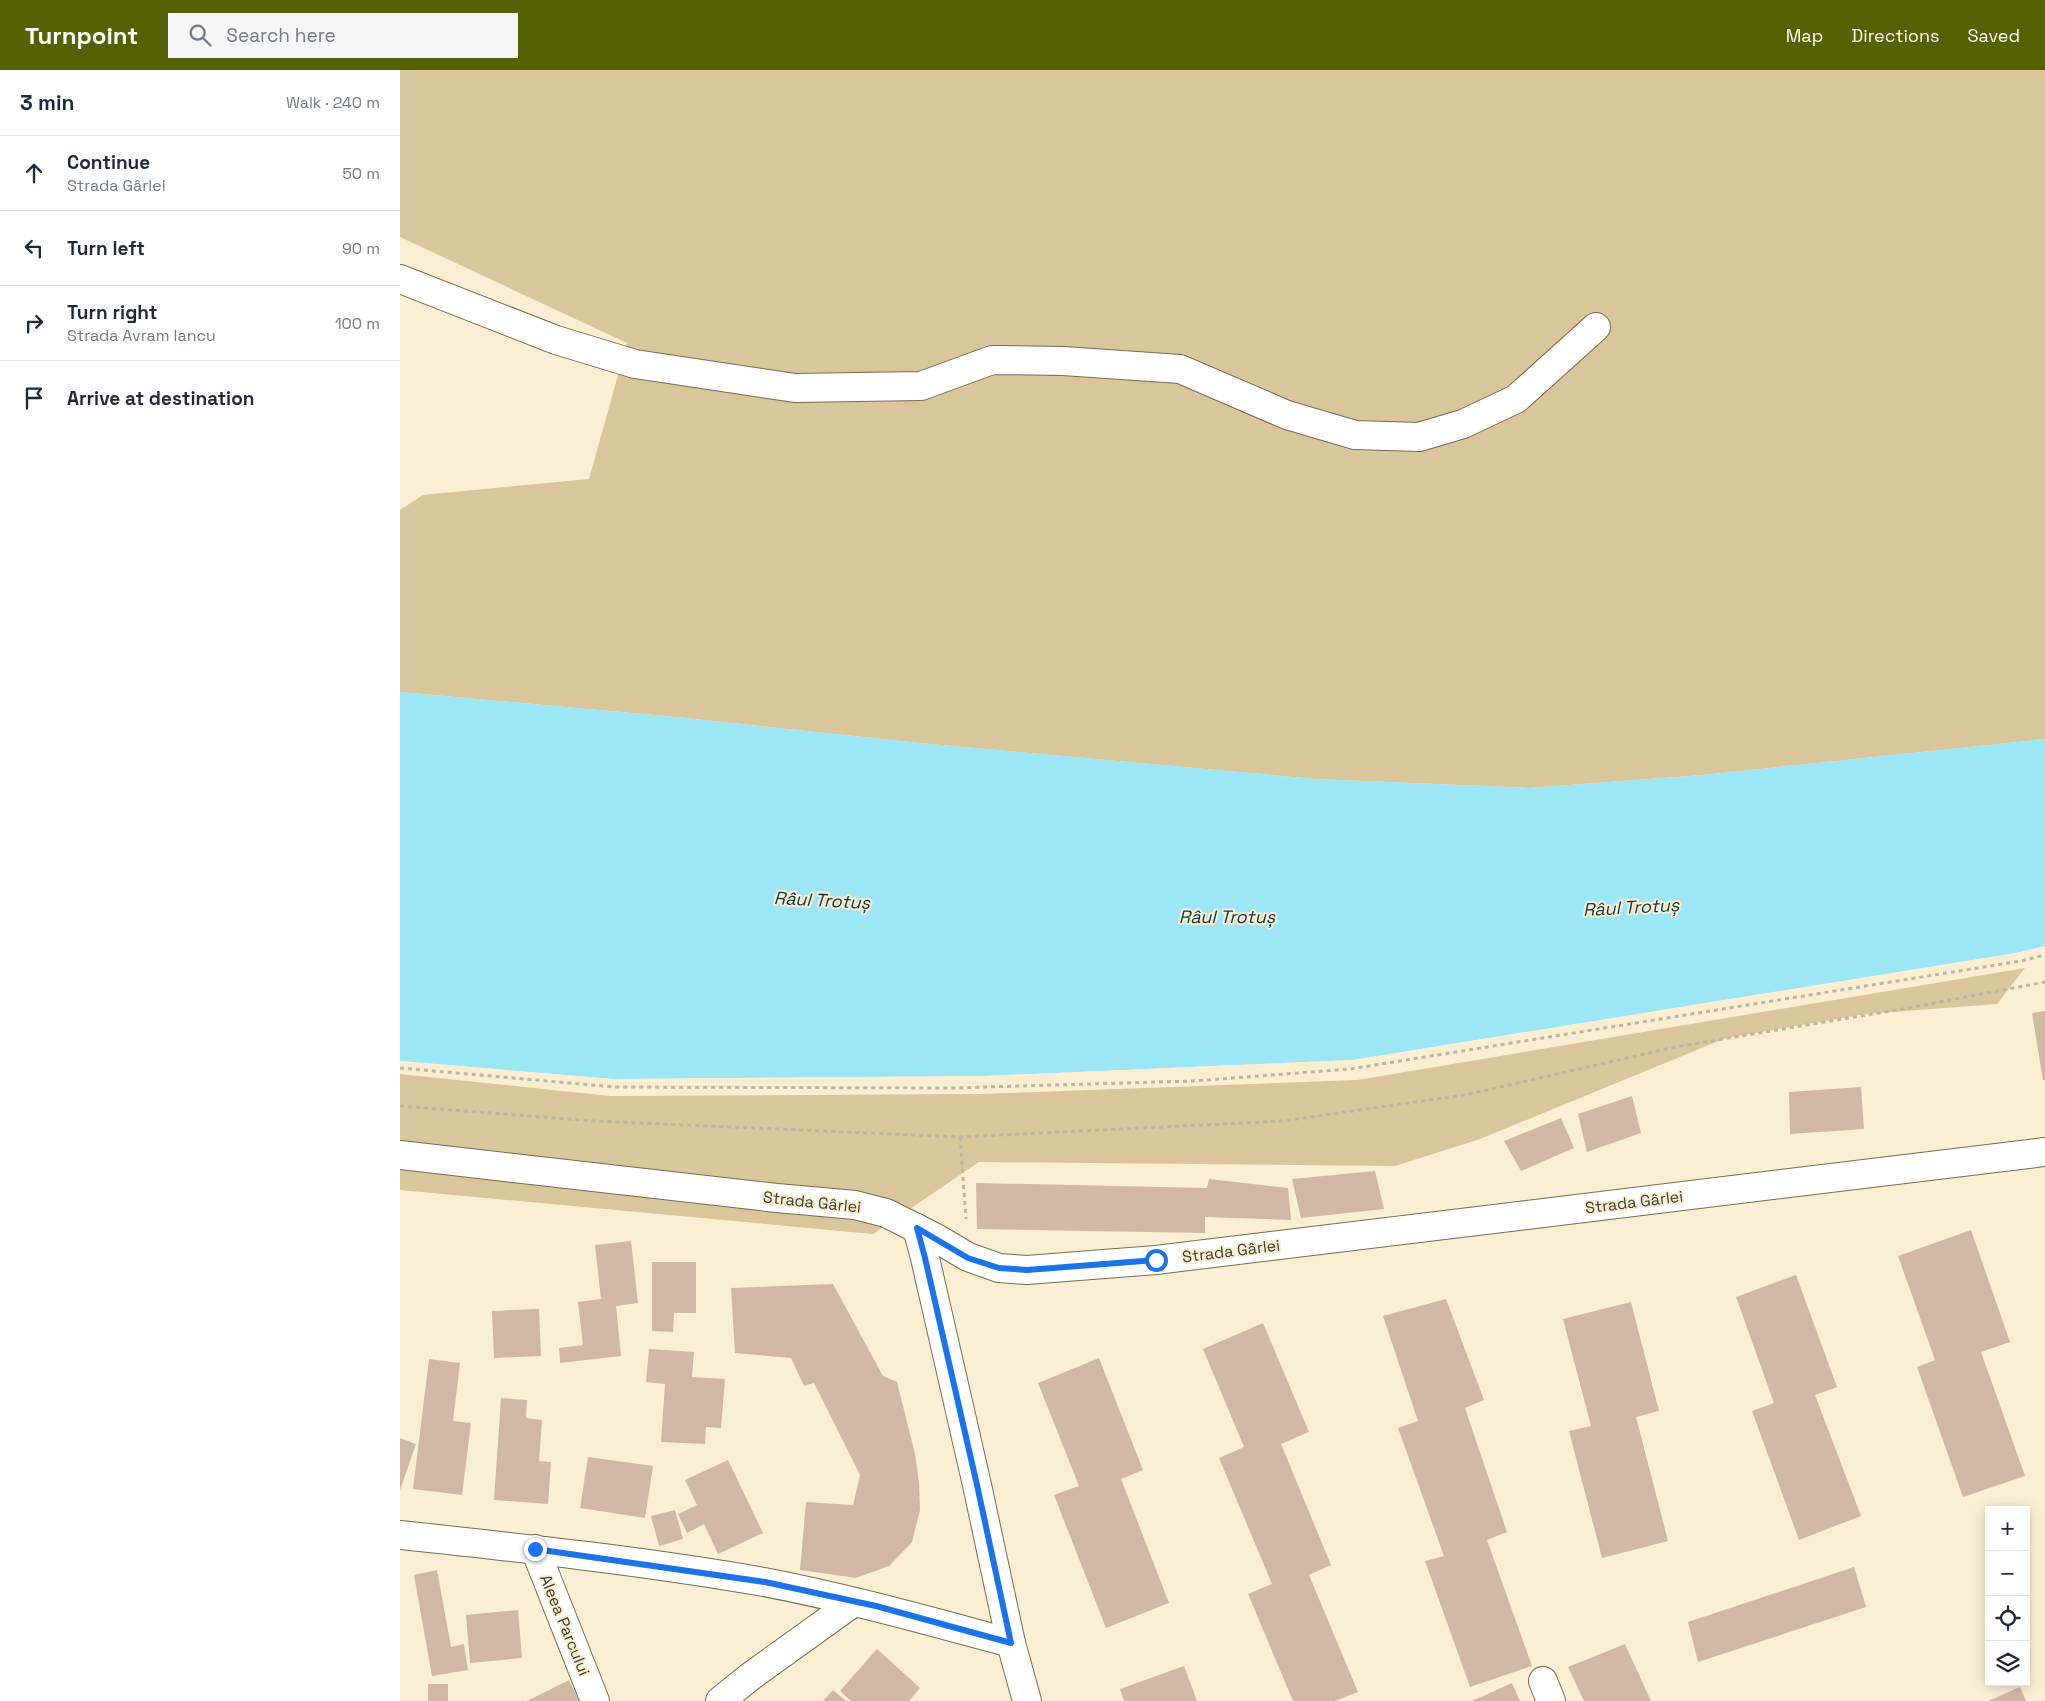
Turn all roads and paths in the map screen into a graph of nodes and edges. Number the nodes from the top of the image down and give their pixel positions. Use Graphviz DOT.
graph roads {
  1 [pos="400,279"];
  2 [pos="1596,327"];
  3 [pos="2045,955"];
  4 [pos="2045,982"];
  5 [pos="400,1068"];
  6 [pos="400,1106"];
  7 [pos="960,1137"];
  8 [pos="2045,1152"];
  9 [pos="400,1156"];
  10 [pos="917,1228"];
  11 [pos="968,1258"];
  12 [pos="400,1535"];
  13 [pos="535,1549"];
  14 [pos="854,1602"];
  15 [pos="1011,1643"];
  16 [pos="596,1701"];
  17 [pos="720,1701"];
  18 [pos="1027,1701"];
  1 -- 2 [label="street"];
  3 -- 5 [label="path"];
  4 -- 7 [label="path"];
  6 -- 7 [label="path"];
  7 -- 11 [label="path"];
  8 -- 11 [label="street, Strada Gârlei"];
  9 -- 10 [label="street, Strada Gârlei"];
  10 -- 11 [label="street, Strada Gârlei"];
  10 -- 15 [label="street"];
  12 -- 13 [label="street"];
  13 -- 14 [label="street"];
  13 -- 16 [label="street, Aleea Parcului"];
  14 -- 15 [label="street"];
  14 -- 17 [label="street"];
  15 -- 18 [label="street"];
}
